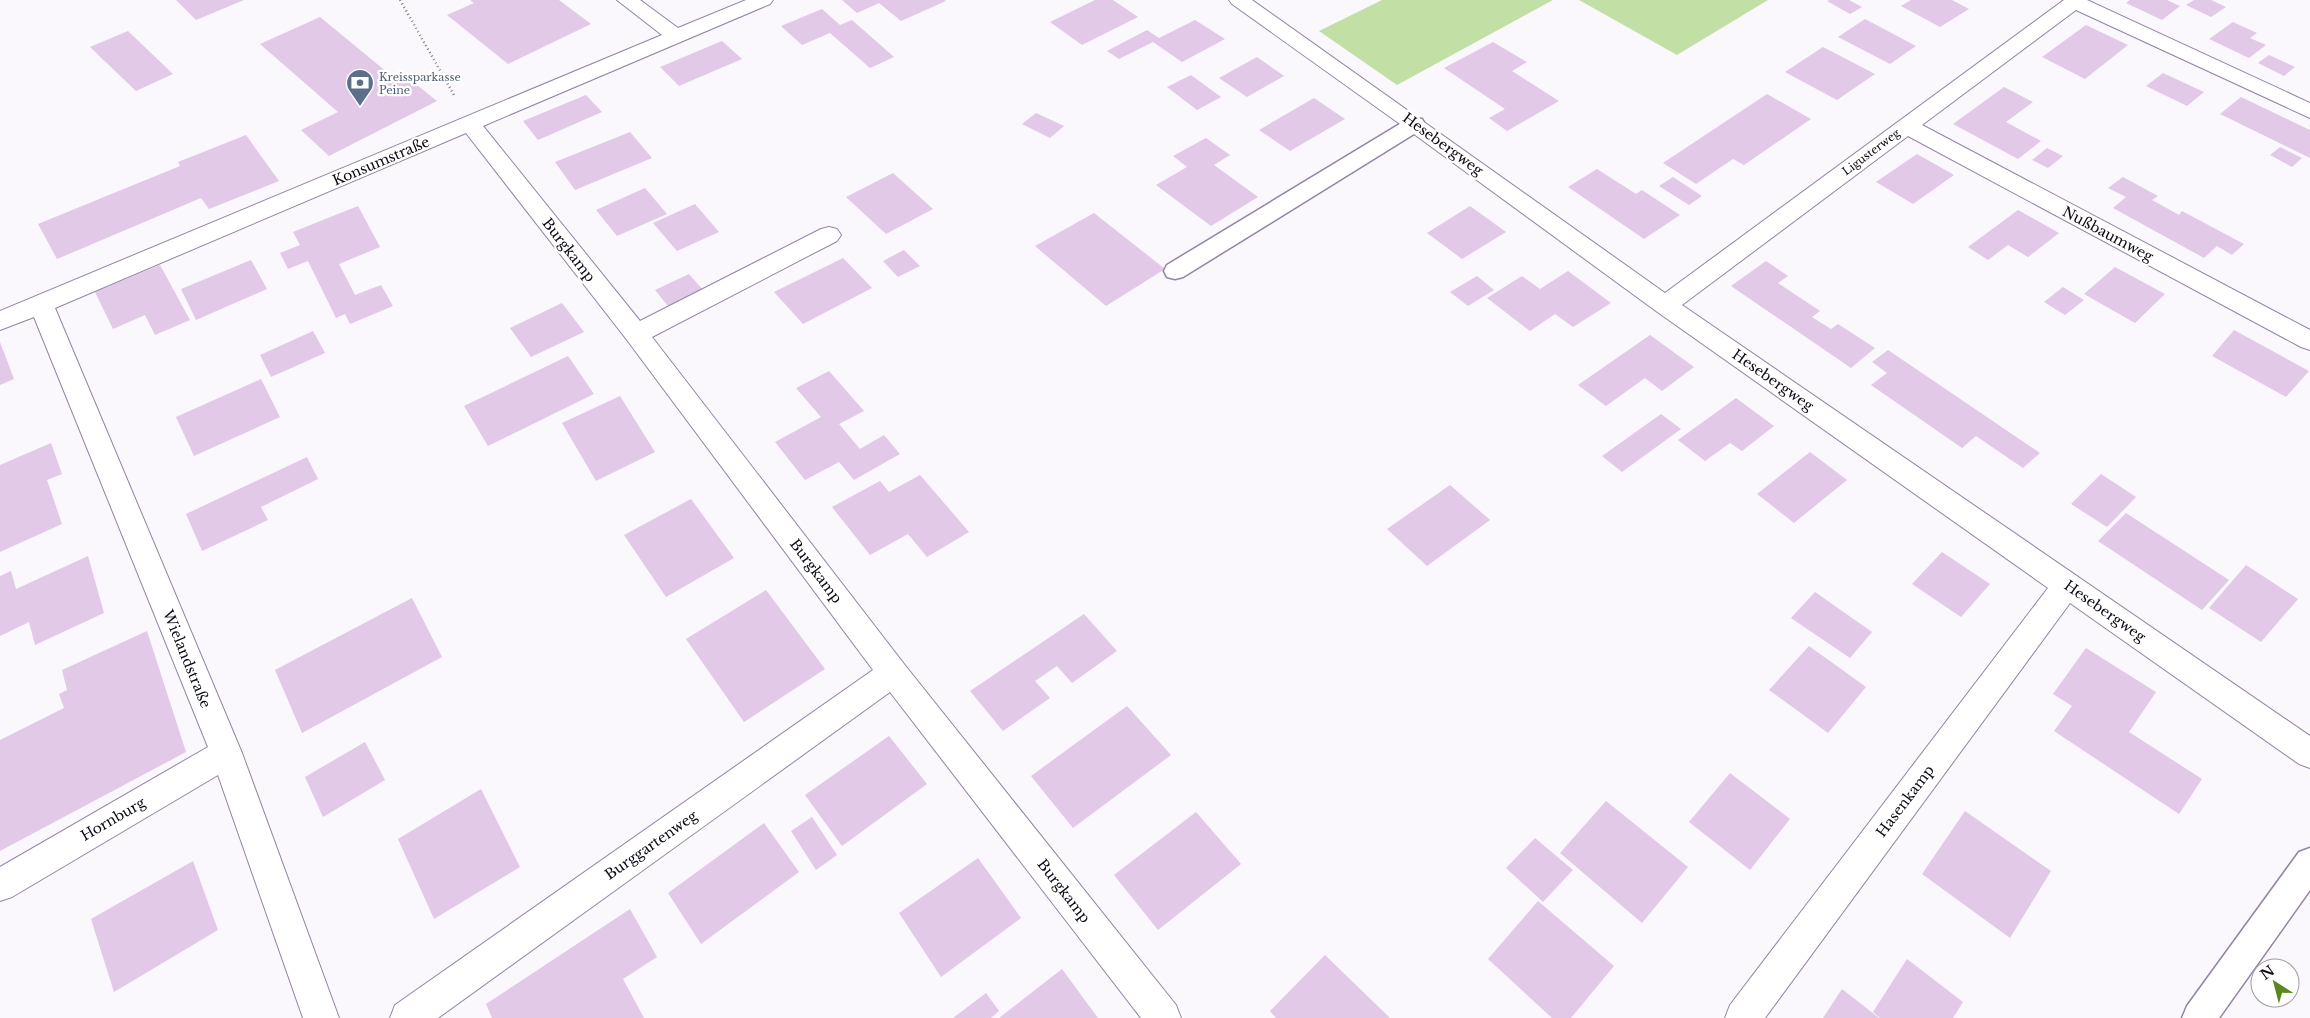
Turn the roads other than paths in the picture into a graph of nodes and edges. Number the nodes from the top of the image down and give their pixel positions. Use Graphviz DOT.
graph roads {
  1 [pos="627,0"];
  2 [pos="763,0"];
  3 [pos="1239,0"];
  4 [pos="2075,1"];
  5 [pos="676,36"];
  6 [pos="2310,111"];
  7 [pos="470,124"];
  8 [pos="1415,124"];
  9 [pos="1906,126"];
  10 [pos="829,236"];
  11 [pos="1175,271"];
  12 [pos="41,304"];
  13 [pos="1665,305"];
  14 [pos="0,321"];
  15 [pos="636,334"];
  16 [pos="2310,342"];
  17 [pos="2067,585"];
  18 [pos="893,673"];
  19 [pos="226,753"];
  20 [pos="2310,754"];
  21 [pos="2310,863"];
  22 [pos="0,885"];
  23 [pos="321,1018"];
  24 [pos="408,1018"];
  25 [pos="1163,1018"];
  26 [pos="1743,1018"];
  27 [pos="2199,1018"];
  1 -- 5 [label="street"];
  2 -- 5 [label="street, Konsumstraße"];
  3 -- 8 [label="street, Hesebergweg"];
  4 -- 6 [label="street"];
  4 -- 9 [label="street, Ligusterweg"];
  5 -- 7 [label="street, Konsumstraße"];
  7 -- 12 [label="street, Konsumstraße"];
  7 -- 15 [label="street, Burgkamp"];
  8 -- 11 [label="lane"];
  8 -- 13 [label="street, Hesebergweg"];
  9 -- 13 [label="street, Ligusterweg"];
  9 -- 16 [label="street, Nußbaumweg"];
  10 -- 15 [label="street"];
  12 -- 14 [label="street, Konsumstraße"];
  12 -- 19 [label="street, Wielandstraße"];
  13 -- 17 [label="street, Hesebergweg"];
  15 -- 18 [label="street, Burgkamp"];
  17 -- 20 [label="street, Hesebergweg"];
  17 -- 26 [label="street, Hasenkamp"];
  18 -- 24 [label="street, Burggartenweg"];
  18 -- 25 [label="street, Burgkamp"];
  19 -- 22 [label="street, Hornburg"];
  19 -- 23 [label="street, Wielandstraße"];
  21 -- 27 [label="lane"];
}
